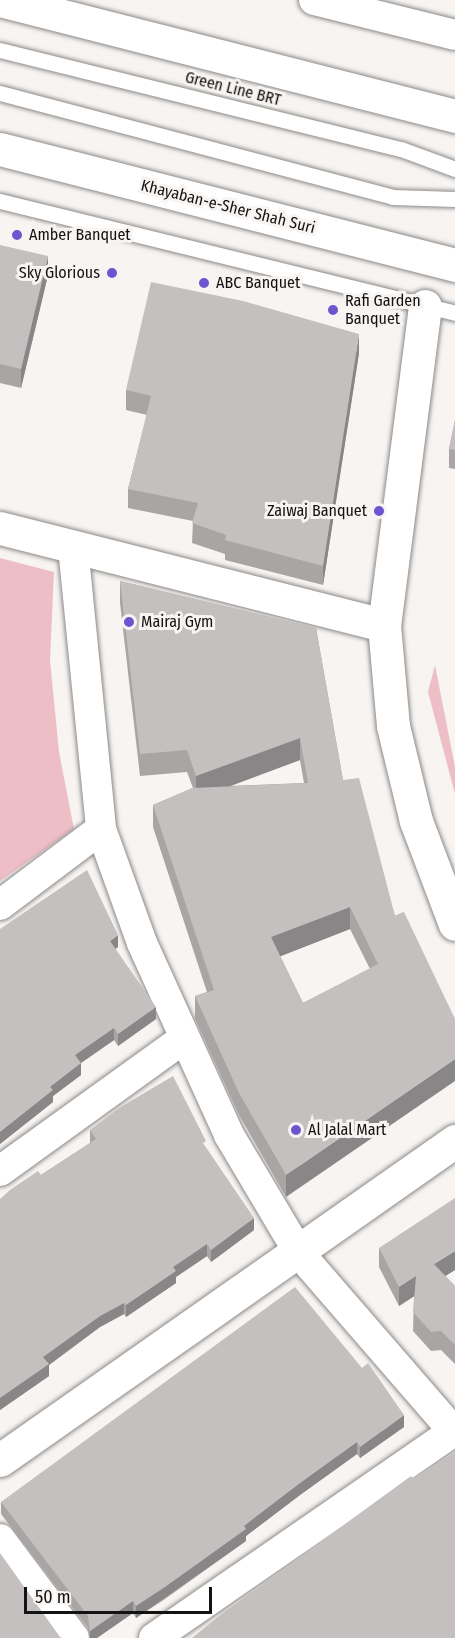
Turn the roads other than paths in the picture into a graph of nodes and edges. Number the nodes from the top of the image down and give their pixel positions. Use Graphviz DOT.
graph roads {
  1 [pos="0,0"];
  2 [pos="314,0"];
  3 [pos="455,35"];
  4 [pos="0,50"];
  5 [pos="0,93"];
  6 [pos="455,116"];
  7 [pos="0,149"];
  8 [pos="455,169"];
  9 [pos="455,199"];
  10 [pos="0,201"];
  11 [pos="455,265"];
  12 [pos="440,310"];
  13 [pos="0,528"];
  14 [pos="73,547"];
  15 [pos="384,625"];
  16 [pos="101,830"];
  17 [pos="0,905"];
  18 [pos="455,924"];
  19 [pos="183,1039"];
  20 [pos="455,1141"];
  21 [pos="0,1171"];
  22 [pos="299,1253"];
  23 [pos="454,1433"];
  24 [pos="0,1460"];
  25 [pos="0,1539"];
  26 [pos="74,1638"];
  27 [pos="154,1638"];
  1 -- 6 [label="street"];
  2 -- 3 [label="street"];
  4 -- 8 [label="lane, Green Line BRT"];
  5 -- 9 [label="lane"];
  7 -- 11 [label="street, Khayaban-e-Sher Shah Suri"];
  10 -- 12 [label="lane"];
  12 -- 15 [label="street"];
  13 -- 14 [label="street"];
  14 -- 15 [label="street"];
  14 -- 16 [label="street"];
  15 -- 18 [label="street"];
  16 -- 17 [label="street"];
  16 -- 19 [label="street"];
  19 -- 21 [label="street"];
  19 -- 22 [label="street"];
  20 -- 22 [label="street"];
  22 -- 23 [label="street"];
  22 -- 24 [label="street"];
  23 -- 27 [label="street"];
  25 -- 26 [label="street"];
}
